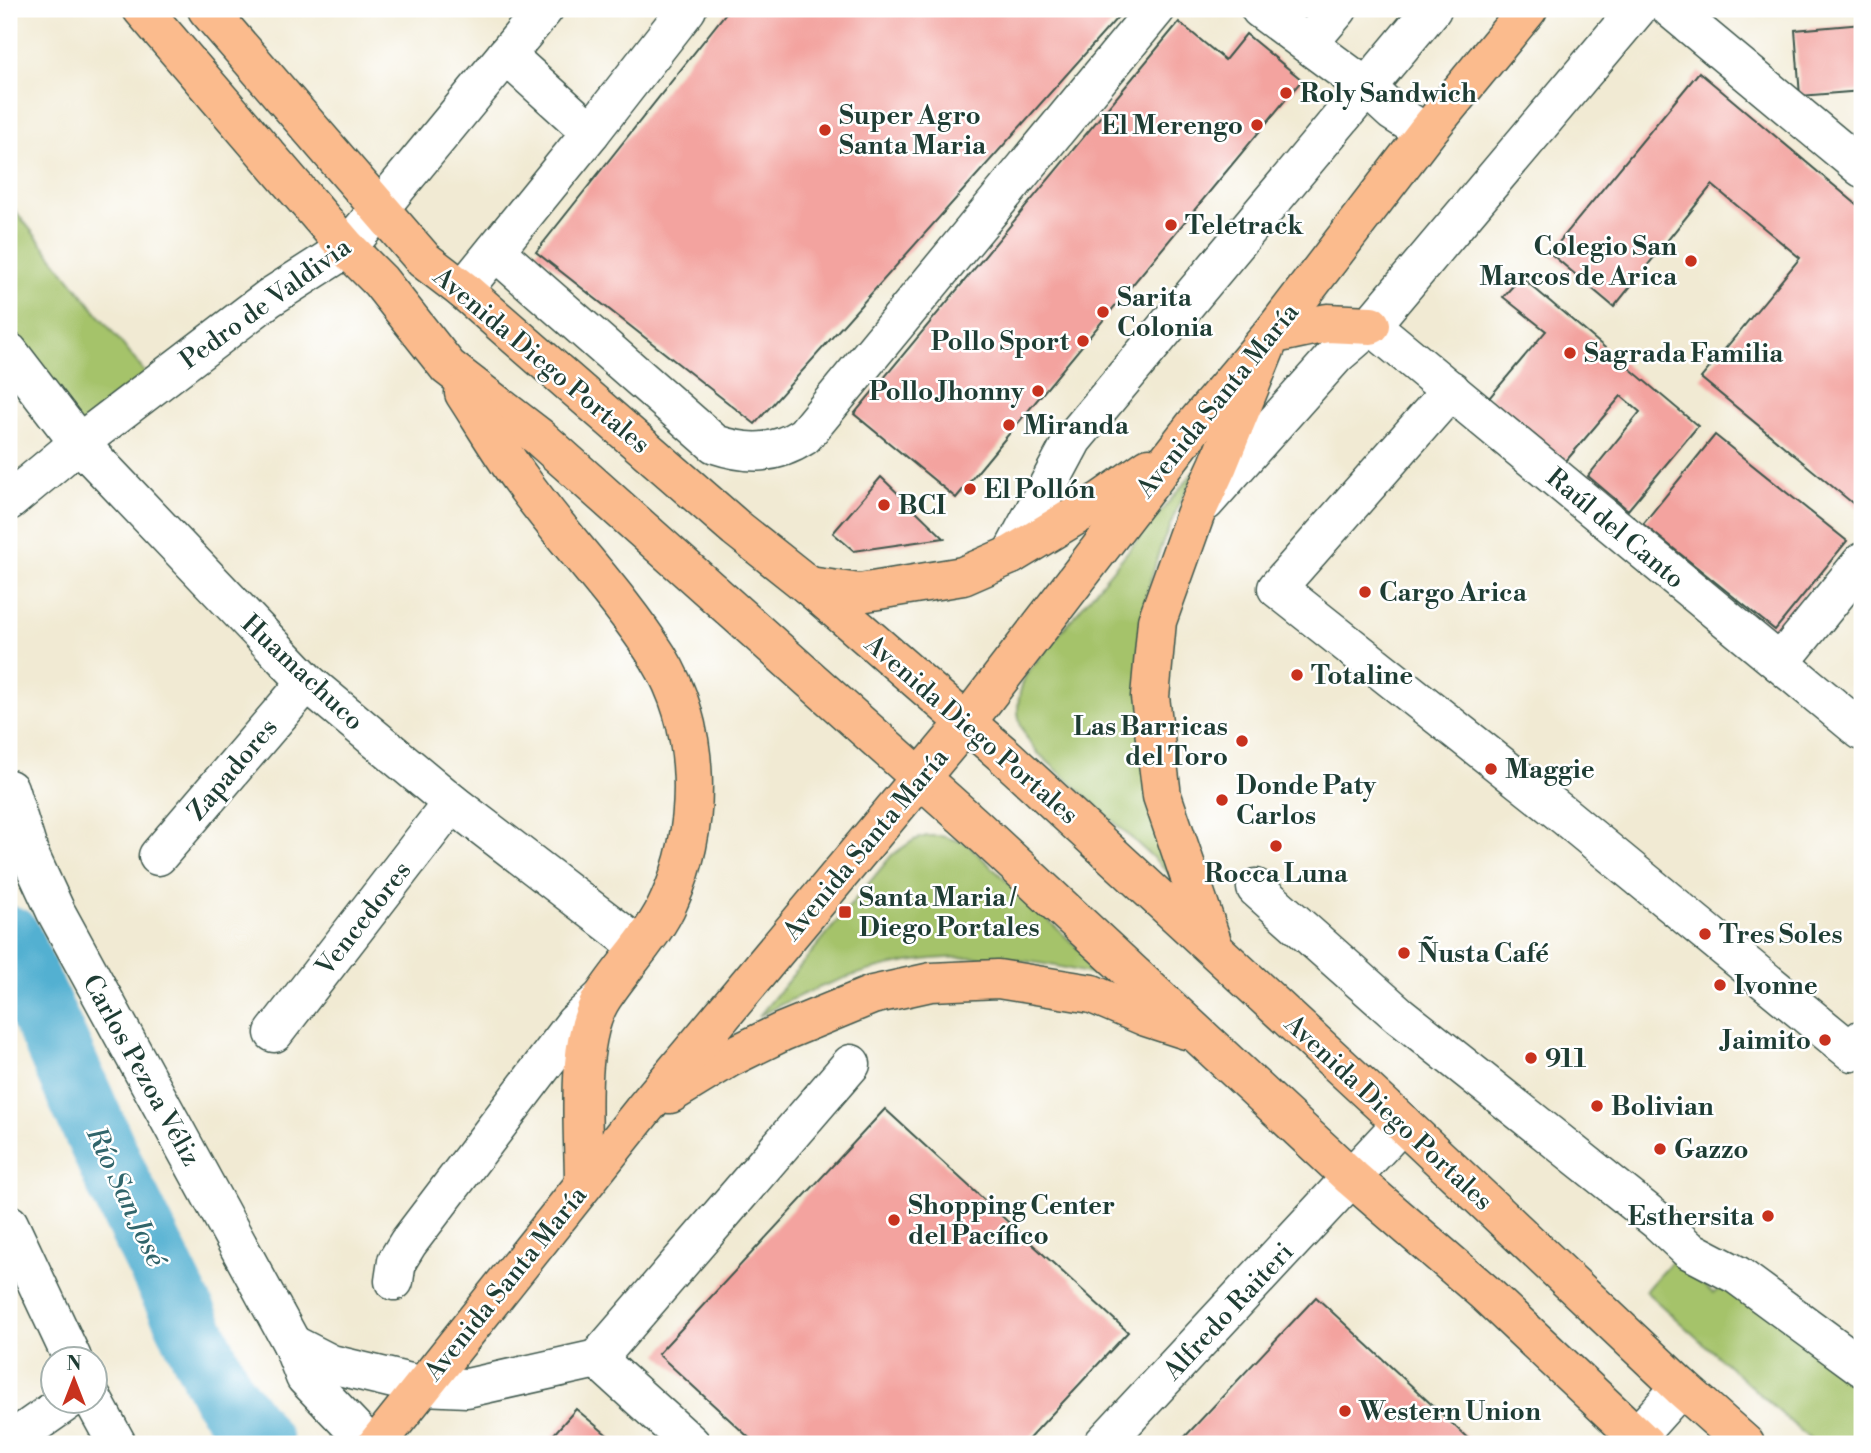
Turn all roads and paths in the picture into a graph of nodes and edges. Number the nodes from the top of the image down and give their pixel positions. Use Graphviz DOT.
graph roads {
  1 [pos="142,9"];
  2 [pos="206,9"];
  3 [pos="544,9"];
  4 [pos="687,9"];
  5 [pos="1156,9"];
  6 [pos="1260,9"];
  7 [pos="1338,9"];
  8 [pos="1432,9"];
  9 [pos="1528,9"];
  10 [pos="1637,9"];
  11 [pos="1671,9"];
  12 [pos="1308,44"];
  13 [pos="506,55"];
  14 [pos="1367,88"];
  15 [pos="592,132"];
  16 [pos="1426,134"];
  17 [pos="1862,168"];
  18 [pos="380,209"];
  19 [pos="347,248"];
  20 [pos="495,251"];
  21 [pos="463,290"];
  22 [pos="1371,325"];
  23 [pos="1270,335"];
  24 [pos="9,352"];
  25 [pos="447,367"];
  26 [pos="1451,390"];
  27 [pos="1194,426"];
  28 [pos="79,443"];
  29 [pos="9,501"];
  30 [pos="1195,514"];
  31 [pos="1011,555"];
  32 [pos="1862,562"];
  33 [pos="809,586"];
  34 [pos="1780,663"];
  35 [pos="307,682"];
  36 [pos="966,723"];
  37 [pos="1862,731"];
  38 [pos="920,778"];
  39 [pos="9,789"];
  40 [pos="452,803"];
  41 [pos="158,856"];
  42 [pos="1256,888"];
  43 [pos="640,947"];
  44 [pos="1215,951"];
  45 [pos="601,999"];
  46 [pos="274,1033"];
  47 [pos="1199,1034"];
  48 [pos="1857,1045"];
  49 [pos="851,1064"];
  50 [pos="644,1109"];
  51 [pos="1402,1123"];
  52 [pos="1352,1178"];
  53 [pos="584,1184"];
  54 [pos="9,1224"];
  55 [pos="394,1281"];
  56 [pos="65,1344"];
  57 [pos="292,1344"];
  58 [pos="597,1359"];
  59 [pos="1862,1367"];
  60 [pos="423,1386"];
  61 [pos="1681,1387"];
  62 [pos="50,1414"];
  63 [pos="100,1414"];
  64 [pos="9,1442"];
  65 [pos="1638,1442"];
  66 [pos="117,1444"];
  67 [pos="369,1444"];
  68 [pos="377,1444"];
  69 [pos="691,1444"];
  70 [pos="1103,1444"];
  71 [pos="1745,1444"];
  1 -- 19 [label="main road, Avenida Diego Portales"];
  2 -- 18 [label="main road, Avenida Diego Portales"];
  3 -- 13 [label="street, Pedro de Valdivia"];
  4 -- 15 [label="street"];
  5 -- 20 [label="street"];
  6 -- 12 [label="street"];
  7 -- 12 [label="street"];
  8 -- 14 [label="street"];
  9 -- 16 [label="main road, Avenida Santa María"];
  10 -- 22 [label="street, Avenida Santa María"];
  11 -- 17 [label="street"];
  12 -- 14 [label="street"];
  13 -- 15 [label="street"];
  13 -- 18 [label="street, Pedro de Valdivia"];
  14 -- 16 [label="street"];
  14 -- 31 [label="street"];
  15 -- 20 [label="street"];
  16 -- 23 [label="main road, Avenida Santa María"];
  18 -- 19 [label="street, Pedro de Valdivia"];
  18 -- 21 [label="main road, Avenida Diego Portales"];
  19 -- 25 [label="main road, Avenida Diego Portales"];
  19 -- 28 [label="street, Pedro de Valdivia"];
  20 -- 21 [label="street"];
  21 -- 33 [label="main road, Avenida Diego Portales"];
  22 -- 23 [label="main road"];
  22 -- 26 [label="street, Raúl del Canto"];
  22 -- 30 [label="street, Avenida Santa María"];
  23 -- 27 [label="main road, Avenida Santa María"];
  23 -- 30 [label="main road"];
  24 -- 28 [label="street, Huamachuco"];
  25 -- 38 [label="main road, Avenida Diego Portales"];
  25 -- 43 [label="main road"];
  26 -- 34 [label="street, Raúl del Canto"];
  26 -- 48 [label="street"];
  27 -- 31 [label="main road"];
  27 -- 36 [label="main road, Avenida Santa María"];
  28 -- 29 [label="street, Pedro de Valdivia"];
  28 -- 35 [label="street, Huamachuco"];
  30 -- 44 [label="main road"];
  31 -- 33 [label="main road"];
  32 -- 34 [label="street"];
  33 -- 36 [label="main road, Avenida Diego Portales"];
  34 -- 37 [label="street, Raúl del Canto"];
  35 -- 40 [label="street, Huamachuco"];
  35 -- 41 [label="street, Zapadores"];
  36 -- 38 [label="main road, Avenida Santa María"];
  36 -- 44 [label="main road, Avenida Diego Portales"];
  38 -- 47 [label="main road, Avenida Diego Portales"];
  38 -- 50 [label="main road, Avenida Santa María"];
  39 -- 57 [label="street, Carlos Pezoa Véliz"];
  40 -- 43 [label="street, Huamachuco"];
  40 -- 46 [label="street, Vencedores"];
  42 -- 59 [label="street"];
  43 -- 45 [label="main road"];
  44 -- 51 [label="main road, Avenida Diego Portales"];
  45 -- 53 [label="main road"];
  45 -- 55 [label="street"];
  47 -- 50 [label="main road"];
  47 -- 52 [label="main road, Avenida Diego Portales"];
  49 -- 58 [label="street"];
  50 -- 53 [label="main road, Avenida Santa María"];
  51 -- 52 [label="street, Alfredo Raiteri"];
  51 -- 61 [label="main road, Avenida Diego Portales"];
  52 -- 65 [label="main road, Avenida Diego Portales"];
  52 -- 70 [label="street, Alfredo Raiteri"];
  53 -- 60 [label="main road, Avenida Santa María"];
  54 -- 56 [label="street"];
  57 -- 60 [label="street"];
  57 -- 67 [label="street, Carlos Pezoa Véliz"];
  58 -- 60 [label="street"];
  58 -- 69 [label="street"];
  60 -- 68 [label="main road, Avenida Santa María"];
  61 -- 65 [label="street"];
  61 -- 71 [label="main road, Avenida Diego Portales"];
  62 -- 64 [label="street"];
  63 -- 66 [label="street"];
}
